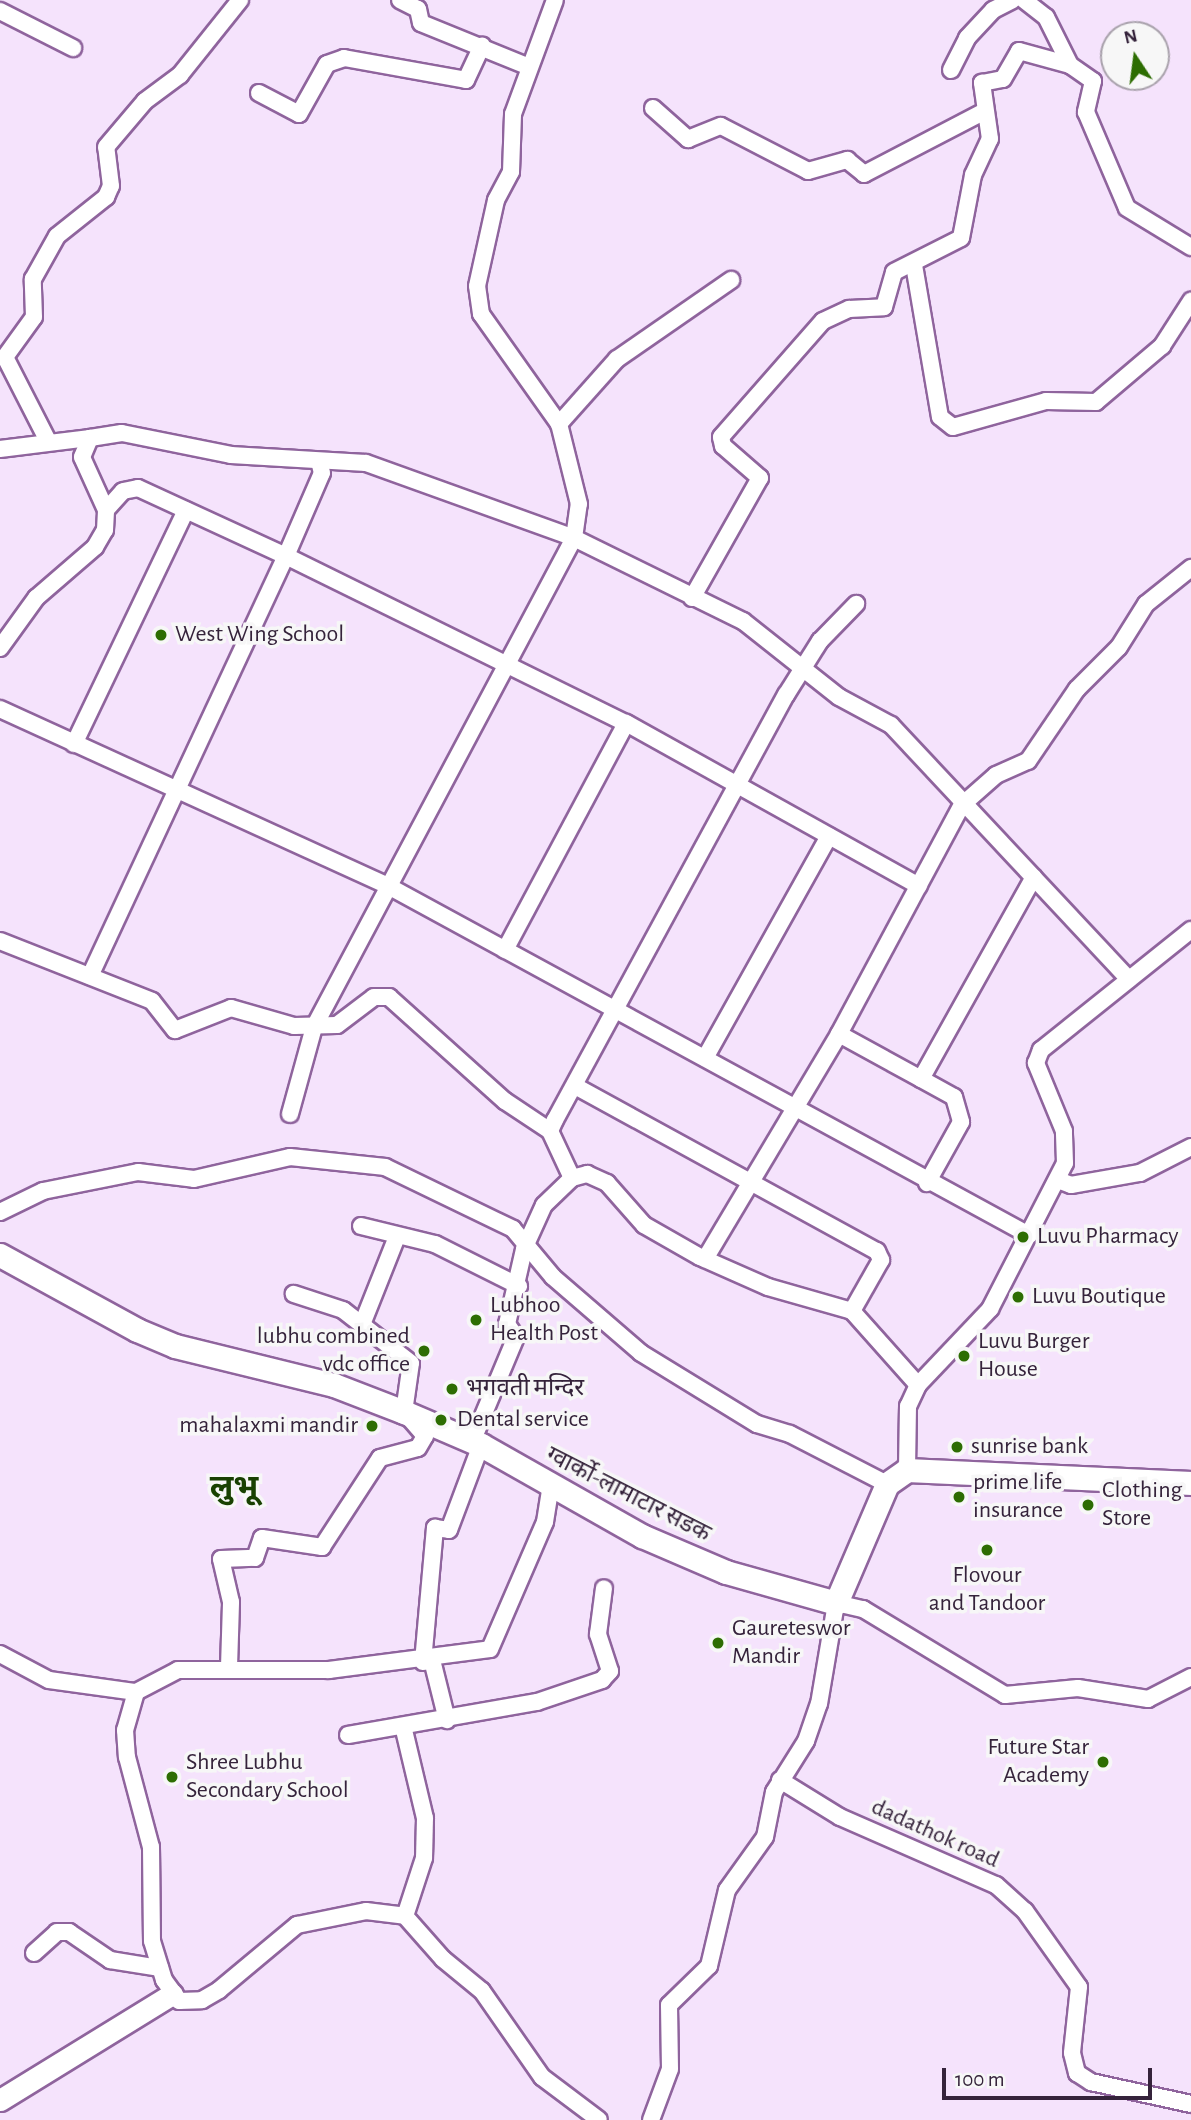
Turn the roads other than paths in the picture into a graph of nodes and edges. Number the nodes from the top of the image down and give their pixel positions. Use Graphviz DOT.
graph roads {
  1 [pos="240,0"];
  2 [pos="400,0"];
  3 [pos="555,0"];
  4 [pos="1013,0"];
  5 [pos="1024,0"];
  6 [pos="0,11"];
  7 [pos="482,45"];
  8 [pos="73,48"];
  9 [pos="527,65"];
  10 [pos="1070,65"];
  11 [pos="951,70"];
  12 [pos="259,93"];
  13 [pos="653,108"];
  14 [pos="983,112"];
  15 [pos="1191,247"];
  16 [pos="914,265"];
  17 [pos="731,280"];
  18 [pos="1191,301"];
  19 [pos="559,424"];
  20 [pos="90,438"];
  21 [pos="48,441"];
  22 [pos="0,449"];
  23 [pos="319,461"];
  24 [pos="106,510"];
  25 [pos="186,510"];
  26 [pos="574,538"];
  27 [pos="286,556"];
  28 [pos="1191,568"];
  29 [pos="692,598"];
  30 [pos="856,604"];
  31 [pos="0,648"];
  32 [pos="503,660"];
  33 [pos="805,668"];
  34 [pos="0,709"];
  35 [pos="626,723"];
  36 [pos="74,744"];
  37 [pos="736,782"];
  38 [pos="176,791"];
  39 [pos="962,805"];
  40 [pos="829,836"];
  41 [pos="1034,877"];
  42 [pos="919,886"];
  43 [pos="390,887"];
  44 [pos="1191,930"];
  45 [pos="0,941"];
  46 [pos="505,950"];
  47 [pos="90,976"];
  48 [pos="1129,979"];
  49 [pos="616,1011"];
  50 [pos="314,1027"];
  51 [pos="839,1034"];
  52 [pos="705,1058"];
  53 [pos="921,1079"];
  54 [pos="575,1086"];
  55 [pos="797,1109"];
  56 [pos="289,1115"];
  57 [pos="550,1131"];
  58 [pos="1191,1147"];
  59 [pos="572,1178"];
  60 [pos="1058,1180"];
  61 [pos="750,1183"];
  62 [pos="927,1184"];
  63 [pos="0,1212"];
  64 [pos="361,1226"];
  65 [pos="1029,1235"];
  66 [pos="396,1239"];
  67 [pos="524,1249"];
  68 [pos="0,1255"];
  69 [pos="705,1259"];
  70 [pos="519,1286"];
  71 [pos="294,1294"];
  72 [pos="852,1311"];
  73 [pos="363,1322"];
  74 [pos="918,1385"];
  75 [pos="404,1412"];
  76 [pos="477,1444"];
  77 [pos="906,1471"];
  78 [pos="1191,1483"];
  79 [pos="887,1484"];
  80 [pos="550,1489"];
  81 [pos="604,1588"];
  82 [pos="836,1603"];
  83 [pos="0,1654"];
  84 [pos="427,1661"];
  85 [pos="229,1667"];
  86 [pos="1191,1677"];
  87 [pos="136,1692"];
  88 [pos="447,1720"];
  89 [pos="404,1730"];
  90 [pos="348,1735"];
  91 [pos="780,1780"];
  92 [pos="405,1916"];
  93 [pos="34,1953"];
  94 [pos="160,1968"];
  95 [pos="172,1994"];
  96 [pos="0,2099"];
  97 [pos="1191,2104"];
  98 [pos="598,2120"];
  99 [pos="651,2120"];
  1 -- 21 [label="street"];
  2 -- 7 [label="street"];
  3 -- 9 [label="street"];
  4 -- 11 [label="street"];
  5 -- 10 [label="street"];
  6 -- 8 [label="street"];
  7 -- 9 [label="street"];
  7 -- 12 [label="street"];
  9 -- 19 [label="street"];
  10 -- 14 [label="street"];
  10 -- 15 [label="street"];
  13 -- 14 [label="street"];
  14 -- 16 [label="street"];
  16 -- 18 [label="street"];
  16 -- 29 [label="street"];
  17 -- 19 [label="street"];
  19 -- 26 [label="street"];
  20 -- 21 [label="street"];
  20 -- 23 [label="street"];
  20 -- 24 [label="street"];
  21 -- 22 [label="street"];
  23 -- 26 [label="street"];
  23 -- 27 [label="street"];
  24 -- 25 [label="street"];
  24 -- 31 [label="street"];
  25 -- 27 [label="street"];
  25 -- 36 [label="street"];
  26 -- 29 [label="street"];
  26 -- 32 [label="street"];
  27 -- 32 [label="street"];
  27 -- 38 [label="street"];
  28 -- 39 [label="street"];
  29 -- 33 [label="street"];
  30 -- 33 [label="street"];
  32 -- 35 [label="street"];
  32 -- 43 [label="street"];
  33 -- 37 [label="street"];
  33 -- 39 [label="street"];
  34 -- 36 [label="street"];
  35 -- 37 [label="street"];
  35 -- 46 [label="street"];
  36 -- 38 [label="street"];
  37 -- 40 [label="street"];
  37 -- 49 [label="street"];
  38 -- 43 [label="street"];
  38 -- 47 [label="street"];
  39 -- 41 [label="street"];
  39 -- 42 [label="street"];
  40 -- 42 [label="street"];
  40 -- 52 [label="street"];
  41 -- 48 [label="street"];
  41 -- 53 [label="street"];
  42 -- 51 [label="street"];
  43 -- 46 [label="street"];
  43 -- 50 [label="street"];
  44 -- 48 [label="street"];
  45 -- 47 [label="street"];
  46 -- 49 [label="street"];
  47 -- 50 [label="street"];
  48 -- 60 [label="street"];
  49 -- 52 [label="street"];
  49 -- 54 [label="street"];
  50 -- 56 [label="street"];
  50 -- 57 [label="street"];
  51 -- 53 [label="street"];
  51 -- 55 [label="street"];
  52 -- 55 [label="street"];
  53 -- 62 [label="street"];
  54 -- 57 [label="street"];
  54 -- 61 [label="street"];
  55 -- 61 [label="street"];
  55 -- 62 [label="street"];
  57 -- 59 [label="street"];
  58 -- 60 [label="street"];
  59 -- 67 [label="street"];
  59 -- 69 [label="street"];
  60 -- 65 [label="street"];
  61 -- 69 [label="street"];
  61 -- 72 [label="street"];
  62 -- 65 [label="street"];
  63 -- 67 [label="street"];
  64 -- 66 [label="street"];
  65 -- 74 [label="street"];
  66 -- 70 [label="street"];
  66 -- 73 [label="street"];
  67 -- 70 [label="street"];
  67 -- 79 [label="street"];
  68 -- 75 [label="main road, ग्वार्को-लामाटार सडक"];
  69 -- 72 [label="street"];
  70 -- 76 [label="street"];
  71 -- 73 [label="street"];
  72 -- 74 [label="street"];
  73 -- 75 [label="street"];
  74 -- 77 [label="street"];
  75 -- 76 [label="main road, ग्वार्को-लामाटार सडक"];
  75 -- 85 [label="street"];
  76 -- 80 [label="main road, ग्वार्को-लामाटार सडक"];
  76 -- 84 [label="street"];
  77 -- 78 [label="main road"];
  77 -- 79 [label="main road"];
  79 -- 82 [label="main road"];
  80 -- 82 [label="main road, ग्वार्को-लामाटार सडक"];
  80 -- 84 [label="street"];
  81 -- 88 [label="street"];
  82 -- 86 [label="street"];
  82 -- 91 [label="street"];
  83 -- 87 [label="street"];
  84 -- 85 [label="street"];
  84 -- 88 [label="street"];
  85 -- 87 [label="street"];
  87 -- 94 [label="street"];
  88 -- 89 [label="street"];
  89 -- 90 [label="street"];
  89 -- 92 [label="street"];
  91 -- 97 [label="street, dadathok road"];
  91 -- 99 [label="street"];
  92 -- 95 [label="street"];
  92 -- 98 [label="street"];
  93 -- 94 [label="street"];
  94 -- 95 [label="street"];
  95 -- 96 [label="street"];
}
